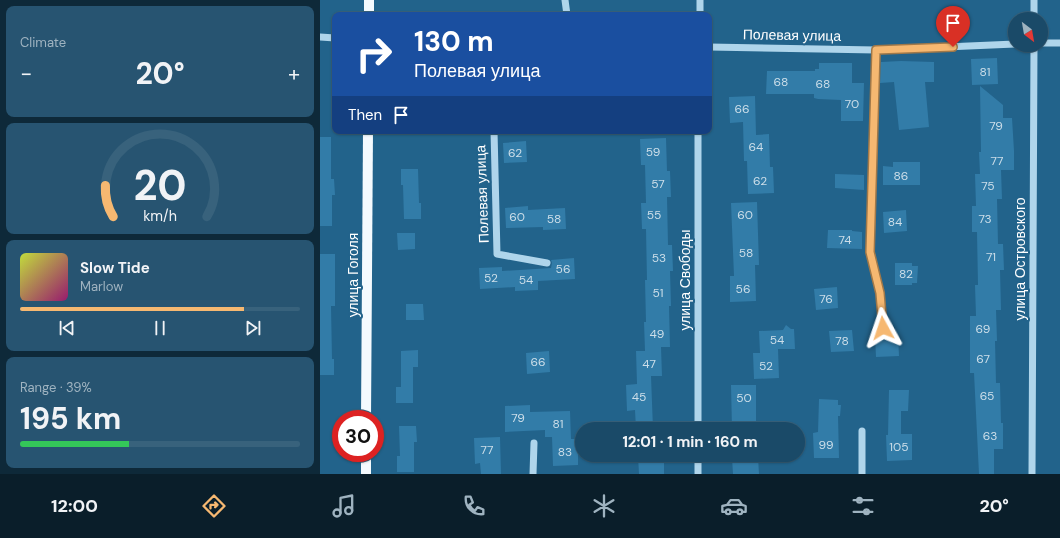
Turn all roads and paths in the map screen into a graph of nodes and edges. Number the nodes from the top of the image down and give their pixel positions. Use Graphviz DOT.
graph roads {
  1 [pos="369,0"];
  2 [pos="566,0"];
  3 [pos="700,0"];
  4 [pos="1034,0"];
  5 [pos="369,12"];
  6 [pos="567,12"];
  7 [pos="700,12"];
  8 [pos="1034,12"];
  9 [pos="320,37"];
  10 [pos="332,38"];
  11 [pos="1060,43"];
  12 [pos="1008,44"];
  13 [pos="1048,44"];
  14 [pos="712,47"];
  15 [pos="876,50"];
  16 [pos="1034,52"];
  17 [pos="368,134"];
  18 [pos="494,134"];
  19 [pos="698,134"];
  20 [pos="547,263"];
  21 [pos="883,328"];
  22 [pos="366,410"];
  23 [pos="698,422"];
  24 [pos="862,430"];
  25 [pos="534,442"];
  26 [pos="366,462"];
  27 [pos="698,462"];
  28 [pos="366,474"];
  29 [pos="532,474"];
  30 [pos="698,474"];
  31 [pos="862,474"];
  32 [pos="1032,474"];
  1 -- 5 [label="main road"];
  2 -- 6 [label="street"];
  3 -- 7 [label="street"];
  4 -- 8 [label="street"];
  9 -- 10 [label="street"];
  11 -- 13 [label="street"];
  12 -- 15 [label="street, Полевая улица"];
  14 -- 15 [label="street, Полевая улица"];
  15 -- 21 [label="street"];
  16 -- 32 [label="street, улица Островского"];
  17 -- 22 [label="main road, улица Гоголя"];
  18 -- 20 [label="street, Полевая улица"];
  19 -- 23 [label="street, улица Свободы"];
  24 -- 31 [label="street"];
  25 -- 29 [label="street"];
  26 -- 28 [label="main road"];
  27 -- 30 [label="street"];
}
